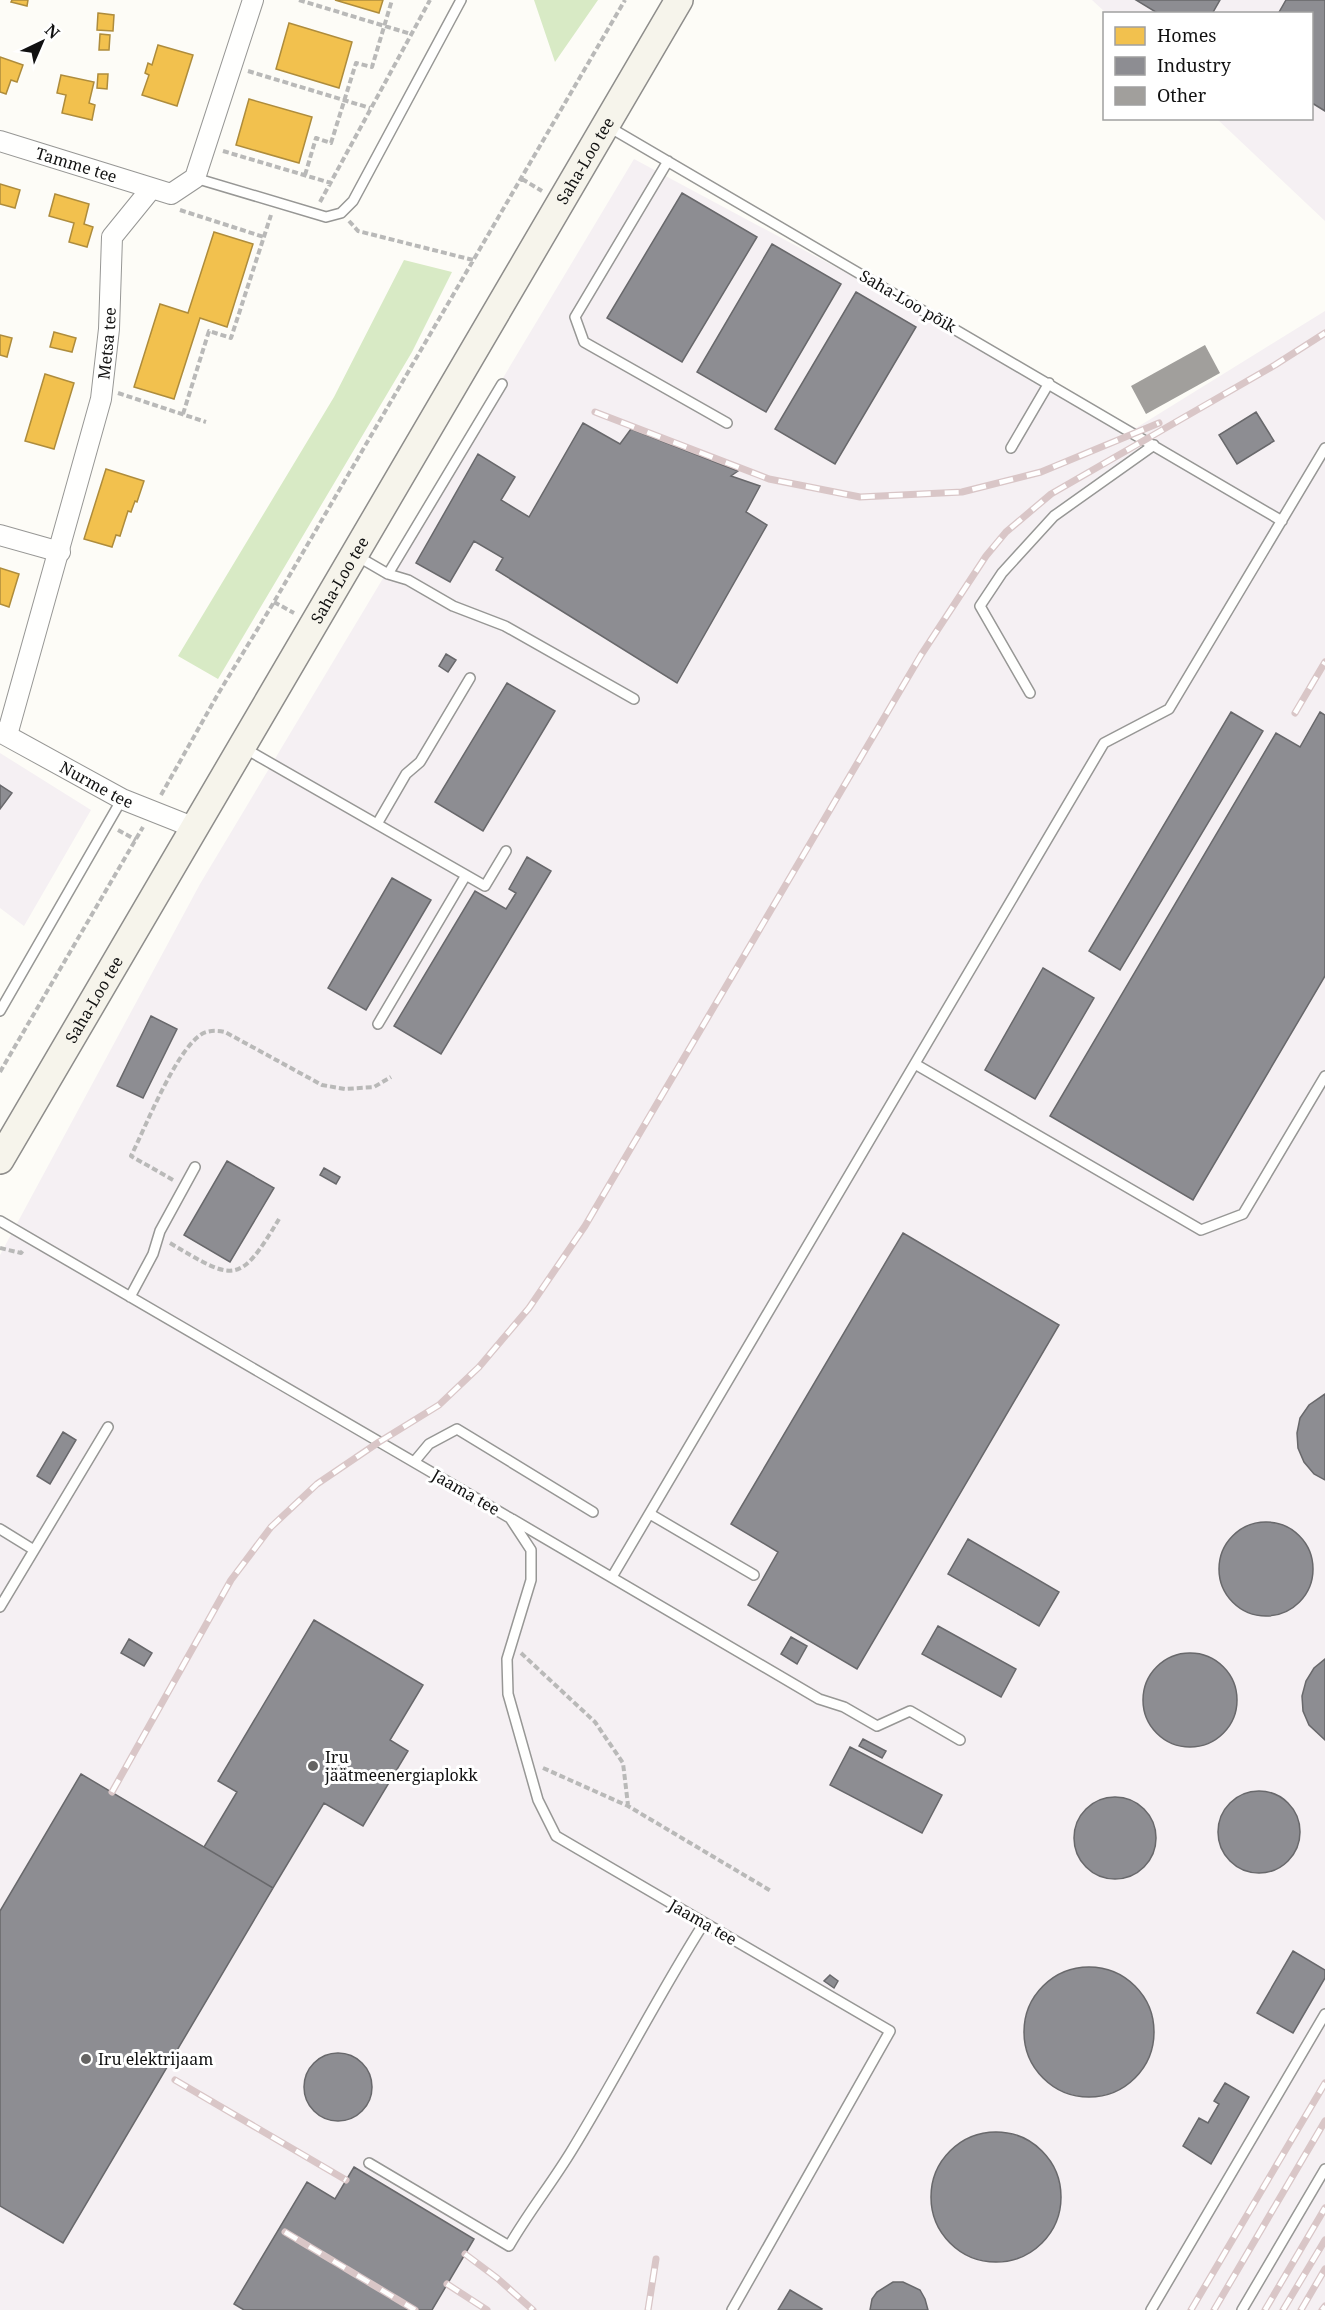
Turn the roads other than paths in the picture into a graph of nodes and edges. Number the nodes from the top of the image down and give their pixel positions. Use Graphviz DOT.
graph roads {
  1 [pos="253,0"];
  2 [pos="461,0"];
  3 [pos="679,0"];
  4 [pos="607,126"];
  5 [pos="0,141"];
  6 [pos="668,161"];
  7 [pos="195,178"];
  8 [pos="151,189"];
  9 [pos="1049,383"];
  10 [pos="502,384"];
  11 [pos="727,423"];
  12 [pos="1154,445"];
  13 [pos="1011,448"];
  14 [pos="1325,448"];
  15 [pos="1282,521"];
  16 [pos="0,535"];
  17 [pos="60,552"];
  18 [pos="355,555"];
  19 [pos="388,574"];
  20 [pos="470,678"];
  21 [pos="1030,693"];
  22 [pos="634,699"];
  23 [pos="4,734"];
  24 [pos="243,748"];
  25 [pos="122,799"];
  26 [pos="377,824"];
  27 [pos="195,828"];
  28 [pos="506,850"];
  29 [pos="466,875"];
  30 [pos="0,1011"];
  31 [pos="378,1024"];
  32 [pos="915,1064"];
  33 [pos="1325,1076"];
  34 [pos="0,1160"];
  35 [pos="195,1167"];
  36 [pos="0,1221"];
  37 [pos="130,1297"];
  38 [pos="108,1427"];
  39 [pos="414,1462"];
  40 [pos="593,1512"];
  41 [pos="650,1514"];
  42 [pos="510,1518"];
  43 [pos="0,1529"];
  44 [pos="34,1550"];
  45 [pos="754,1575"];
  46 [pos="612,1577"];
  47 [pos="0,1607"];
  48 [pos="960,1740"];
  49 [pos="704,1923"];
  50 [pos="1325,2014"];
  51 [pos="369,2163"];
  52 [pos="1325,2169"];
  53 [pos="734,2309"];
  54 [pos="1151,2310"];
  55 [pos="1242,2310"];
  1 -- 7 [label="street"];
  2 -- 7 [label="lane"];
  3 -- 4 [label="main road, Saha-Loo tee"];
  4 -- 6 [label="lane, Saha-Loo põik"];
  4 -- 18 [label="main road, Saha-Loo tee"];
  5 -- 8 [label="street, Tamme tee"];
  6 -- 9 [label="lane, Saha-Loo põik"];
  6 -- 11 [label="lane"];
  7 -- 8 [label="street"];
  8 -- 17 [label="street, Metsa tee"];
  9 -- 12 [label="lane, Saha-Loo põik"];
  9 -- 13 [label="lane"];
  10 -- 19 [label="lane"];
  12 -- 15 [label="lane, Saha-Loo põik"];
  12 -- 21 [label="lane"];
  14 -- 15 [label="lane"];
  15 -- 32 [label="lane"];
  16 -- 17 [label="street"];
  17 -- 23 [label="street, Metsa tee"];
  18 -- 19 [label="lane"];
  18 -- 24 [label="main road, Saha-Loo tee"];
  19 -- 22 [label="lane"];
  20 -- 26 [label="lane"];
  23 -- 25 [label="street, Nurme tee"];
  24 -- 26 [label="lane"];
  24 -- 27 [label="main road, Saha-Loo tee"];
  25 -- 27 [label="street, Nurme tee"];
  25 -- 30 [label="lane"];
  26 -- 29 [label="lane"];
  27 -- 34 [label="main road, Saha-Loo tee"];
  28 -- 29 [label="lane"];
  29 -- 31 [label="lane"];
  32 -- 33 [label="lane"];
  32 -- 41 [label="lane"];
  35 -- 37 [label="lane"];
  36 -- 37 [label="lane, Jaama tee"];
  37 -- 39 [label="lane, Jaama tee"];
  38 -- 44 [label="lane"];
  39 -- 40 [label="lane"];
  39 -- 42 [label="lane, Jaama tee"];
  41 -- 45 [label="lane"];
  41 -- 46 [label="lane"];
  42 -- 46 [label="lane"];
  42 -- 49 [label="lane, Jaama tee"];
  43 -- 44 [label="lane"];
  44 -- 47 [label="lane"];
  46 -- 48 [label="lane"];
  49 -- 51 [label="lane"];
  49 -- 53 [label="lane, Jaama tee"];
  50 -- 54 [label="lane"];
  52 -- 55 [label="lane"];
}
